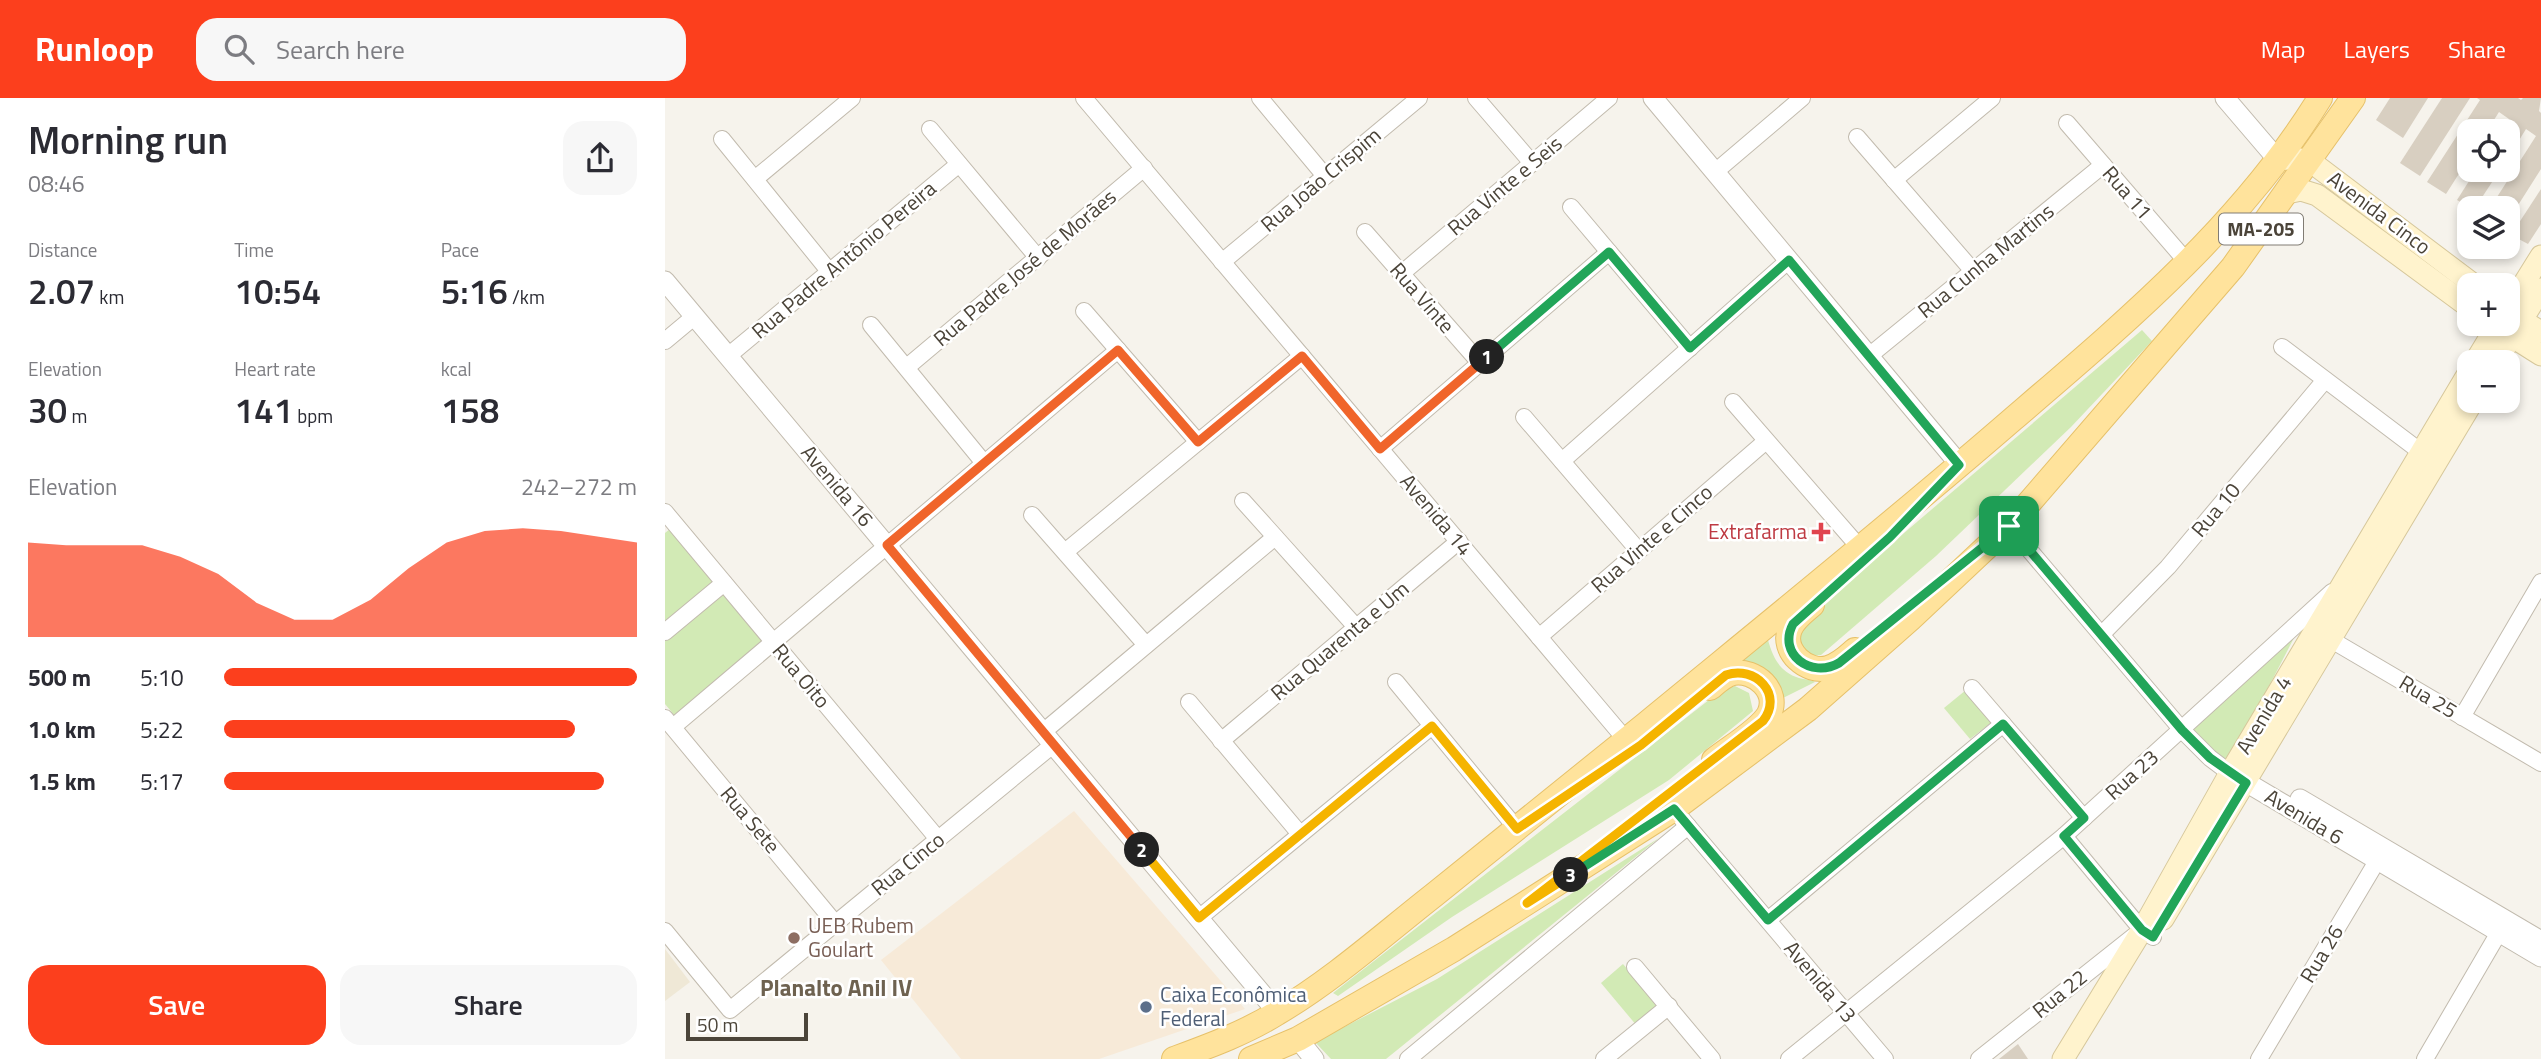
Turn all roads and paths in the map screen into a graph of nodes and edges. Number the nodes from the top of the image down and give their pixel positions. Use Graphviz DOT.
graph roads {
  1 [pos="852,98"];
  2 [pos="1084,98"];
  3 [pos="1260,98"];
  4 [pos="1419,98"];
  5 [pos="1476,98"];
  6 [pos="1609,98"];
  7 [pos="1653,98"];
  8 [pos="1803,98"];
  9 [pos="1992,98"];
  10 [pos="2225,98"];
  11 [pos="2320,98"];
  12 [pos="2353,98"];
  13 [pos="2067,123"];
  14 [pos="930,129"];
  15 [pos="1857,137"];
  16 [pos="722,139"];
  17 [pos="2277,160"];
  18 [pos="2310,161"];
  19 [pos="1532,163"];
  20 [pos="959,164"];
  21 [pos="2103,165"];
  22 [pos="1144,168"];
  23 [pos="1714,172"];
  24 [pos="1325,177"];
  25 [pos="755,179"];
  26 [pos="1894,180"];
  27 [pos="2287,193"];
  28 [pos="1571,207"];
  29 [pos="1365,232"];
  30 [pos="1609,252"];
  31 [pos="2541,256"];
  32 [pos="1038,258"];
  33 [pos="1789,260"];
  34 [pos="1222,262"];
  35 [pos="2187,262"];
  36 [pos="829,271"];
  37 [pos="1973,271"];
  38 [pos="2458,273"];
  39 [pos="1401,274"];
  40 [pos="665,281"];
  41 [pos="2541,289"];
  42 [pos="2520,294"];
  43 [pos="2457,298"];
  44 [pos="2520,308"];
  45 [pos="1084,312"];
  46 [pos="695,316"];
  47 [pos="870,324"];
  48 [pos="2520,326"];
  49 [pos="2541,332"];
  50 [pos="2520,336"];
  51 [pos="665,341"];
  52 [pos="2282,347"];
  53 [pos="1690,348"];
  54 [pos="1118,350"];
  55 [pos="2541,355"];
  56 [pos="728,356"];
  57 [pos="1302,356"];
  58 [pos="1869,356"];
  59 [pos="1480,363"];
  60 [pos="907,367"];
  61 [pos="2325,380"];
  62 [pos="2457,392"];
  63 [pos="1733,402"];
  64 [pos="2465,413"];
  65 [pos="1524,417"];
  66 [pos="1766,441"];
  67 [pos="1198,442"];
  68 [pos="1380,449"];
  69 [pos="2421,452"];
  70 [pos="1562,461"];
  71 [pos="984,463"];
  72 [pos="1959,465"];
  73 [pos="1243,501"];
  74 [pos="1033,515"];
  75 [pos="666,516"];
  76 [pos="2009,526"];
  77 [pos="1275,537"];
  78 [pos="1459,541"];
  79 [pos="887,545"];
  80 [pos="1860,548"];
  81 [pos="1638,550"];
  82 [pos="1065,552"];
  83 [pos="2344,581"];
  84 [pos="2541,582"];
  85 [pos="724,583"];
  86 [pos="1356,628"];
  87 [pos="665,632"];
  88 [pos="2102,634"];
  89 [pos="2323,635"];
  90 [pos="1539,637"];
  91 [pos="773,642"];
  92 [pos="1146,645"];
  93 [pos="1397,682"];
  94 [pos="1972,688"];
  95 [pos="1189,702"];
  96 [pos="2462,717"];
  97 [pos="669,722"];
  98 [pos="2003,724"];
  99 [pos="1432,726"];
  100 [pos="2182,730"];
  101 [pos="1048,738"];
  102 [pos="1626,740"];
  103 [pos="1221,741"];
  104 [pos="2541,763"];
  105 [pos="2243,775"];
  106 [pos="1681,817"];
  107 [pos="2084,818"];
  108 [pos="1517,829"];
  109 [pos="1300,834"];
  110 [pos="2064,836"];
  111 [pos="938,839"];
  112 [pos="2381,855"];
  113 [pos="1527,903"];
  114 [pos="1199,918"];
  115 [pos="1768,920"];
  116 [pos="835,923"];
  117 [pos="2502,926"];
  118 [pos="665,931"];
  119 [pos="2147,934"];
  120 [pos="2541,941"];
  121 [pos="2541,957"];
  122 [pos="1635,967"];
  123 [pos="1668,1006"];
  124 [pos="1846,1012"];
  125 [pos="1278,1013"];
  126 [pos="1298,1039"];
  127 [pos="1174,1059"];
  128 [pos="1251,1059"];
  129 [pos="1314,1059"];
  130 [pos="1408,1059"];
  131 [pos="1604,1059"];
  132 [pos="1712,1059"];
  133 [pos="1789,1059"];
  134 [pos="1885,1059"];
  135 [pos="1979,1059"];
  136 [pos="2063,1059"];
  137 [pos="2079,1059"];
  138 [pos="2259,1059"];
  139 [pos="2425,1059"];
  1 -- 25 [label="street"];
  2 -- 22 [label="street, Avenida 14"];
  3 -- 24 [label="street"];
  4 -- 24 [label="street, Rua João Crispim"];
  5 -- 19 [label="street"];
  6 -- 19 [label="street, Rua Vinte e Seis"];
  7 -- 23 [label="street"];
  8 -- 23 [label="street"];
  9 -- 26 [label="street"];
  10 -- 17 [label="street"];
  11 -- 17 [label="main road"];
  12 -- 18 [label="main road"];
  13 -- 21 [label="street, Rua 11"];
  14 -- 20 [label="street"];
  15 -- 26 [label="street"];
  16 -- 25 [label="street"];
  17 -- 18 [label="main road, Avenida Cinco"];
  17 -- 35 [label="main road"];
  18 -- 27 [label="main road, MA-205"];
  18 -- 38 [label="main road, Avenida Cinco"];
  19 -- 39 [label="street, Rua Vinte e Seis"];
  20 -- 32 [label="street"];
  20 -- 36 [label="street, Rua Padre Antônio Pereira"];
  21 -- 35 [label="street, Rua 11"];
  21 -- 37 [label="street, Rua Cunha Martins"];
  22 -- 32 [label="street, Rua Padre José de Morães"];
  22 -- 34 [label="street, Avenida 14"];
  23 -- 33 [label="street"];
  24 -- 34 [label="street, Rua João Crispim"];
  25 -- 36 [label="street"];
  26 -- 37 [label="street"];
  27 -- 43 [label="main road, Avenida Cinco"];
  27 -- 76 [label="main road, MA-205"];
  28 -- 30 [label="street"];
  29 -- 39 [label="street, Rua Vinte"];
  30 -- 53 [label="street"];
  30 -- 59 [label="street"];
  31 -- 42 [label="main road"];
  32 -- 60 [label="street, Rua Padre José de Morães"];
  33 -- 53 [label="street"];
  33 -- 58 [label="street"];
  34 -- 57 [label="street, Avenida 14"];
  35 -- 72 [label="main road"];
  36 -- 56 [label="street, Rua Padre Antônio Pereira"];
  37 -- 58 [label="street, Rua Cunha Martins"];
  39 -- 59 [label="street, Rua Vinte"];
  40 -- 46 [label="street, Avenida 16"];
  41 -- 44 [label="main road"];
  45 -- 54 [label="street"];
  46 -- 51 [label="street"];
  46 -- 56 [label="street, Avenida 16"];
  47 -- 60 [label="street"];
  48 -- 49 [label="main road"];
  50 -- 55 [label="main road"];
  52 -- 61 [label="street"];
  53 -- 70 [label="street"];
  54 -- 67 [label="street"];
  54 -- 71 [label="street"];
  56 -- 79 [label="street, Avenida 16"];
  57 -- 67 [label="street"];
  57 -- 68 [label="street, Avenida 14"];
  58 -- 72 [label="street"];
  59 -- 68 [label="street"];
  60 -- 71 [label="street"];
  61 -- 69 [label="street"];
  61 -- 88 [label="street, Rua 10"];
  62 -- 69 [label="main road, Avenida 4"];
  63 -- 66 [label="street"];
  64 -- 89 [label="main road, Avenida 4"];
  65 -- 70 [label="street"];
  66 -- 80 [label="street"];
  66 -- 81 [label="street, Rua Vinte e Cinco"];
  67 -- 82 [label="street"];
  68 -- 78 [label="street, Avenida 14"];
  69 -- 83 [label="main road, Avenida 4"];
  70 -- 81 [label="street"];
  71 -- 79 [label="street"];
  72 -- 76 [label="main road"];
  72 -- 80 [label="main road"];
  73 -- 77 [label="street"];
  74 -- 82 [label="street"];
  75 -- 85 [label="street, Rua Oito"];
  76 -- 88 [label="street"];
  76 -- 106 [label="main road"];
  77 -- 86 [label="street"];
  77 -- 92 [label="street, Rua Cinco"];
  78 -- 86 [label="street, Rua Quarenta e Um"];
  78 -- 90 [label="street, Avenida 14"];
  79 -- 91 [label="street"];
  79 -- 101 [label="street, Avenida 16"];
  80 -- 102 [label="main road"];
  81 -- 90 [label="street, Rua Vinte e Cinco"];
  82 -- 92 [label="street"];
  83 -- 89 [label="main road, Avenida 4"];
  83 -- 100 [label="street, Rua 23"];
  84 -- 96 [label="street"];
  85 -- 87 [label="street"];
  85 -- 91 [label="street, Rua Oito"];
  86 -- 103 [label="street, Rua Quarenta e Um"];
  88 -- 100 [label="street"];
  89 -- 96 [label="street, Rua 25"];
  89 -- 105 [label="main road, Avenida 4"];
  90 -- 102 [label="street, Avenida 14"];
  91 -- 97 [label="street"];
  91 -- 111 [label="street, Rua Oito"];
  92 -- 101 [label="street, Rua Cinco"];
  93 -- 99 [label="street"];
  94 -- 98 [label="street"];
  95 -- 103 [label="street"];
  96 -- 104 [label="street, Rua 25"];
  97 -- 116 [label="street, Rua Sete"];
  98 -- 107 [label="street"];
  98 -- 115 [label="street"];
  99 -- 108 [label="street"];
  99 -- 109 [label="street"];
  100 -- 105 [label="street"];
  100 -- 107 [label="street, Rua 23"];
  101 -- 111 [label="street, Rua Cinco"];
  101 -- 114 [label="street, Avenida 16"];
  102 -- 108 [label="main road"];
  103 -- 109 [label="street"];
  105 -- 112 [label="street, Avenida 6"];
  105 -- 119 [label="main road, Avenida 4"];
  106 -- 113 [label="main road"];
  106 -- 115 [label="street, Avenida 13"];
  106 -- 130 [label="street"];
  107 -- 110 [label="street, Rua 23"];
  108 -- 113 [label="main road"];
  108 -- 125 [label="main road"];
  109 -- 114 [label="street"];
  110 -- 119 [label="street"];
  110 -- 124 [label="street, Rua 23"];
  111 -- 116 [label="street, Rua Cinco"];
  112 -- 117 [label="street, Avenida 6"];
  112 -- 138 [label="street, Rua 26"];
  113 -- 126 [label="main road"];
  114 -- 125 [label="street, Avenida 16"];
  115 -- 124 [label="street, Avenida 13"];
  116 -- 118 [label="street, Rua Cinco"];
  117 -- 120 [label="street, Avenida 6"];
  117 -- 121 [label="street, Avenida 6"];
  117 -- 139 [label="street"];
  119 -- 135 [label="street, Rua 22"];
  119 -- 136 [label="main road, Avenida 4"];
  119 -- 137 [label="main road, Avenida 4"];
  122 -- 123 [label="street"];
  123 -- 131 [label="street"];
  123 -- 132 [label="street"];
  124 -- 133 [label="street, Rua 23"];
  124 -- 134 [label="street, Avenida 13"];
  125 -- 127 [label="main road"];
  126 -- 128 [label="main road"];
  126 -- 129 [label="street"];
}
